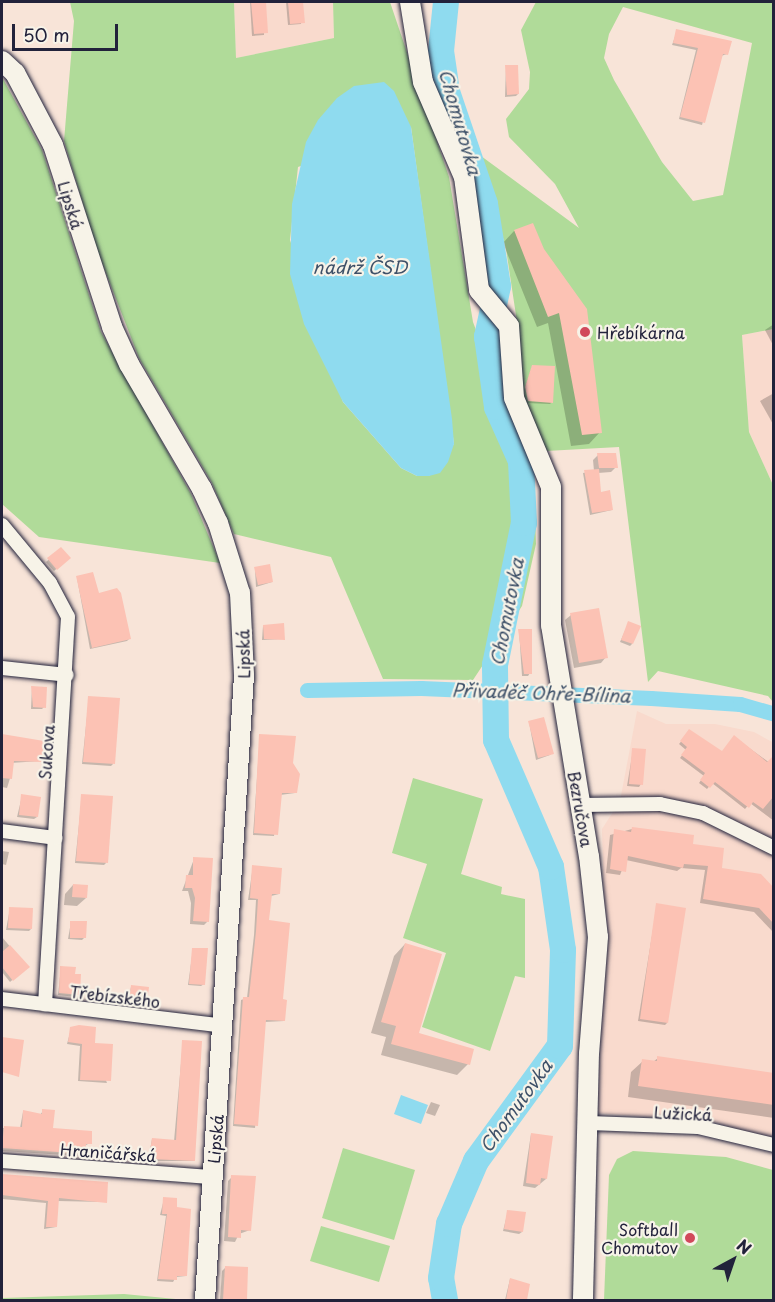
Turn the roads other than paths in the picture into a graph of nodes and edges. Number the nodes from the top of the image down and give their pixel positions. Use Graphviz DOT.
graph roads {
  1 [pos="410,2"];
  2 [pos="2,61"];
  3 [pos="2,525"];
  4 [pos="2,668"];
  5 [pos="67,675"];
  6 [pos="580,805"];
  7 [pos="2,831"];
  8 [pos="56,838"];
  9 [pos="774,848"];
  10 [pos="2,999"];
  11 [pos="45,1004"];
  12 [pos="224,1026"];
  13 [pos="590,1124"];
  14 [pos="774,1145"];
  15 [pos="2,1161"];
  16 [pos="212,1176"];
  17 [pos="205,1300"];
  18 [pos="583,1300"];
  1 -- 6 [label="street, Bezručova"];
  2 -- 12 [label="street, Lipská"];
  3 -- 5 [label="street, Sukova"];
  4 -- 5 [label="street"];
  5 -- 8 [label="street, Sukova"];
  6 -- 9 [label="street"];
  6 -- 13 [label="street, Bezručova"];
  7 -- 8 [label="street"];
  8 -- 11 [label="street, Sukova"];
  10 -- 11 [label="street, Třebízského"];
  11 -- 12 [label="street, Třebízského"];
  12 -- 16 [label="street, Lipská"];
  13 -- 14 [label="street, Lužická"];
  13 -- 18 [label="street, Bezručova"];
  15 -- 16 [label="street, Hraničářská"];
  16 -- 17 [label="street, Lipská"];
}
